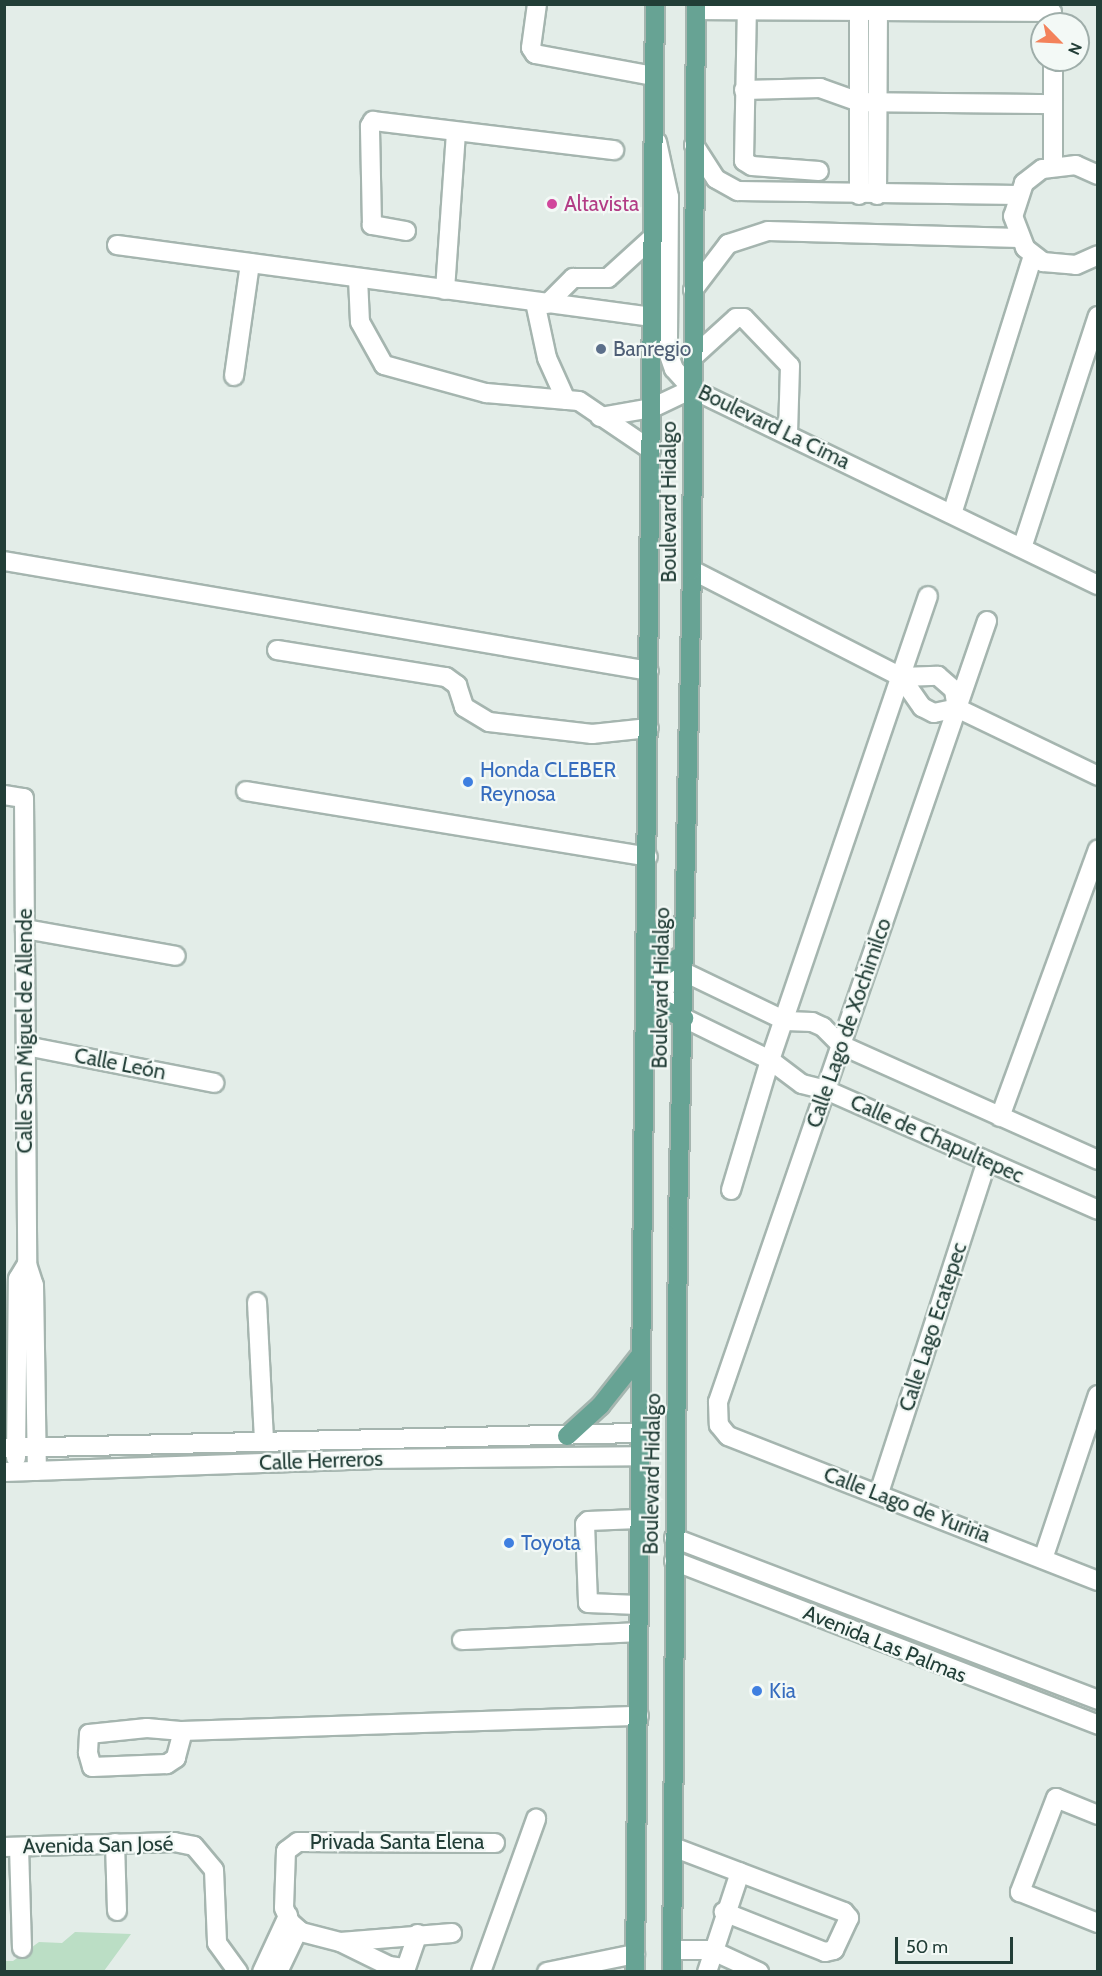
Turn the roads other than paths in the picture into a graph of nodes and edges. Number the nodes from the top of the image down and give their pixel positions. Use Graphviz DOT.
graph roads {
  1 [pos="537,4"];
  2 [pos="655,4"];
  3 [pos="696,7"];
  4 [pos="747,7"];
  5 [pos="859,8"];
  6 [pos="878,8"];
  7 [pos="1030,13"];
  8 [pos="1053,72"];
  9 [pos="654,76"];
  10 [pos="744,90"];
  11 [pos="868,102"];
  12 [pos="1053,104"];
  13 [pos="654,128"];
  14 [pos="456,132"];
  15 [pos="694,145"];
  16 [pos="614,150"];
  17 [pos="1053,165"];
  18 [pos="819,171"];
  19 [pos="1098,175"];
  20 [pos="868,195"];
  21 [pos="1018,195"];
  22 [pos="406,231"];
  23 [pos="653,237"];
  24 [pos="1018,238"];
  25 [pos="117,245"];
  26 [pos="1098,255"];
  27 [pos="1033,256"];
  28 [pos="250,263"];
  29 [pos="358,278"];
  30 [pos="446,290"];
  31 [pos="693,290"];
  32 [pos="541,303"];
  33 [pos="1098,316"];
  34 [pos="652,317"];
  35 [pos="693,358"];
  36 [pos="234,376"];
  37 [pos="692,389"];
  38 [pos="566,400"];
  39 [pos="652,408"];
  40 [pos="600,417"];
  41 [pos="788,434"];
  42 [pos="651,450"];
  43 [pos="952,514"];
  44 [pos="1022,548"];
  45 [pos="4,561"];
  46 [pos="692,570"];
  47 [pos="1098,585"];
  48 [pos="928,596"];
  49 [pos="987,621"];
  50 [pos="277,650"];
  51 [pos="649,671"];
  52 [pos="901,676"];
  53 [pos="957,708"];
  54 [pos="649,728"];
  55 [pos="1098,776"];
  56 [pos="246,791"];
  57 [pos="4,795"];
  58 [pos="1098,849"];
  59 [pos="648,857"];
  60 [pos="647,925"];
  61 [pos="25,929"];
  62 [pos="176,956"];
  63 [pos="684,963"];
  64 [pos="660,991"];
  65 [pos="684,1018"];
  66 [pos="646,1021"];
  67 [pos="786,1021"];
  68 [pos="841,1045"];
  69 [pos="26,1046"];
  70 [pos="770,1060"];
  71 [pos="214,1083"];
  72 [pos="826,1090"];
  73 [pos="1000,1116"];
  74 [pos="1098,1160"];
  75 [pos="987,1161"];
  76 [pos="731,1190"];
  77 [pos="1098,1210"];
  78 [pos="21,1277"];
  79 [pos="257,1302"];
  80 [pos="639,1358"];
  81 [pos="26,1372"];
  82 [pos="1098,1395"];
  83 [pos="719,1425"];
  84 [pos="638,1433"];
  85 [pos="567,1436"];
  86 [pos="264,1440"];
  87 [pos="130,1444"];
  88 [pos="37,1447"];
  89 [pos="11,1448"];
  90 [pos="638,1456"];
  91 [pos="130,1468"];
  92 [pos="37,1471"];
  93 [pos="10,1472"];
  94 [pos="879,1493"];
  95 [pos="638,1519"];
  96 [pos="674,1538"];
  97 [pos="1043,1559"];
  98 [pos="674,1561"];
  99 [pos="736,1562"];
  100 [pos="1098,1581"];
  101 [pos="728,1582"];
  102 [pos="638,1605"];
  103 [pos="637,1632"];
  104 [pos="462,1640"];
  105 [pos="1012,1669"];
  106 [pos="1004,1691"];
  107 [pos="1098,1700"];
  108 [pos="639,1716"];
  109 [pos="1098,1725"];
  110 [pos="183,1731"];
  111 [pos="1098,1815"];
  112 [pos="536,1819"];
  113 [pos="115,1843"];
  114 [pos="495,1843"];
  115 [pos="12,1847"];
  116 [pos="673,1847"];
  117 [pos="740,1872"];
  118 [pos="117,1911"];
  119 [pos="724,1912"];
  120 [pos="1098,1923"];
  121 [pos="296,1926"];
  122 [pos="452,1933"];
  123 [pos="418,1934"];
  124 [pos="340,1942"];
  125 [pos="22,1948"];
  126 [pos="672,1950"];
  127 [pos="711,1950"];
  128 [pos="635,1963"];
  129 [pos="398,1970"];
  130 [pos="238,1971"];
  131 [pos="262,1971"];
  132 [pos="278,1971"];
  133 [pos="481,1971"];
  134 [pos="547,1971"];
  135 [pos="672,1971"];
  136 [pos="707,1971"];
  137 [pos="759,1971"];
  1 -- 9 [label="street"];
  2 -- 9 [label="main road, Boulevard Hidalgo"];
  3 -- 4 [label="street"];
  3 -- 15 [label="main road, Boulevard Hidalgo"];
  4 -- 5 [label="street"];
  4 -- 10 [label="street"];
  5 -- 6 [label="street"];
  5 -- 11 [label="street"];
  6 -- 7 [label="street"];
  6 -- 11 [label="street"];
  8 -- 12 [label="street"];
  9 -- 13 [label="main road, Boulevard Hidalgo"];
  10 -- 11 [label="street"];
  10 -- 18 [label="street"];
  11 -- 12 [label="street"];
  11 -- 20 [label="street"];
  12 -- 17 [label="street"];
  13 -- 23 [label="main road, Boulevard Hidalgo"];
  13 -- 37 [label="street, Boulevard La Cima"];
  14 -- 16 [label="street"];
  14 -- 22 [label="street"];
  14 -- 30 [label="street"];
  15 -- 20 [label="street"];
  15 -- 31 [label="main road, Boulevard Hidalgo"];
  17 -- 19 [label="street"];
  17 -- 21 [label="street"];
  20 -- 21 [label="street"];
  21 -- 24 [label="street"];
  23 -- 32 [label="street"];
  23 -- 34 [label="main road, Boulevard Hidalgo"];
  24 -- 27 [label="street"];
  24 -- 31 [label="street"];
  25 -- 28 [label="street"];
  26 -- 27 [label="street"];
  27 -- 43 [label="street"];
  28 -- 29 [label="street"];
  28 -- 36 [label="street"];
  29 -- 30 [label="street"];
  29 -- 38 [label="street"];
  30 -- 32 [label="street"];
  31 -- 35 [label="main road, Boulevard Hidalgo"];
  32 -- 34 [label="street"];
  32 -- 38 [label="street"];
  33 -- 44 [label="street"];
  34 -- 39 [label="main road, Boulevard Hidalgo"];
  35 -- 37 [label="main road, Boulevard Hidalgo"];
  35 -- 41 [label="street"];
  37 -- 39 [label="street"];
  37 -- 41 [label="street, Boulevard La Cima"];
  37 -- 46 [label="main road, Boulevard Hidalgo"];
  38 -- 40 [label="street"];
  39 -- 40 [label="street"];
  39 -- 42 [label="main road, Boulevard Hidalgo"];
  40 -- 42 [label="street"];
  41 -- 43 [label="street, Boulevard La Cima"];
  42 -- 51 [label="main road, Boulevard Hidalgo"];
  43 -- 44 [label="street, Boulevard La Cima"];
  44 -- 47 [label="street, Boulevard La Cima"];
  45 -- 51 [label="street"];
  46 -- 52 [label="street"];
  46 -- 63 [label="main road, Boulevard Hidalgo"];
  48 -- 52 [label="street"];
  49 -- 53 [label="street, Calle Lago de Xochimilco"];
  50 -- 54 [label="street"];
  51 -- 54 [label="main road, Boulevard Hidalgo"];
  52 -- 53 [label="street"];
  52 -- 53 [label="street"];
  52 -- 67 [label="street"];
  53 -- 55 [label="street"];
  53 -- 68 [label="street, Calle Lago de Xochimilco"];
  54 -- 59 [label="main road, Boulevard Hidalgo"];
  56 -- 59 [label="street"];
  57 -- 61 [label="street, Calle San Miguel de Allende"];
  58 -- 73 [label="street"];
  59 -- 60 [label="main road, Boulevard Hidalgo"];
  60 -- 63 [label="main road"];
  60 -- 64 [label="street"];
  60 -- 66 [label="main road, Boulevard Hidalgo"];
  61 -- 62 [label="street"];
  61 -- 69 [label="street, Calle San Miguel de Allende"];
  63 -- 64 [label="street"];
  63 -- 65 [label="main road, Boulevard Hidalgo"];
  63 -- 67 [label="street"];
  64 -- 65 [label="street, Calle de Chapultepec"];
  64 -- 66 [label="street"];
  65 -- 66 [label="main road"];
  65 -- 70 [label="street, Calle de Chapultepec"];
  65 -- 96 [label="main road, Boulevard Hidalgo"];
  66 -- 80 [label="main road, Boulevard Hidalgo"];
  67 -- 68 [label="street"];
  67 -- 70 [label="street"];
  68 -- 72 [label="street, Calle Lago de Xochimilco"];
  68 -- 73 [label="street"];
  69 -- 71 [label="street, Calle León"];
  69 -- 78 [label="street, Calle San Miguel de Allende"];
  70 -- 72 [label="street, Calle de Chapultepec"];
  70 -- 76 [label="street"];
  72 -- 75 [label="street, Calle de Chapultepec"];
  72 -- 83 [label="street, Calle Lago de Xochimilco"];
  73 -- 74 [label="street"];
  75 -- 77 [label="street, Calle de Chapultepec"];
  75 -- 94 [label="street, Calle Lago Ecatepec"];
  78 -- 81 [label="street, Calle San Miguel de Allende"];
  79 -- 86 [label="street"];
  80 -- 84 [label="main road, Boulevard Hidalgo"];
  80 -- 85 [label="main road"];
  81 -- 88 [label="street"];
  81 -- 89 [label="street"];
  82 -- 97 [label="street"];
  83 -- 94 [label="street, Calle Lago de Yuriria"];
  84 -- 85 [label="street, Calle Herreros"];
  84 -- 90 [label="main road, Boulevard Hidalgo"];
  85 -- 86 [label="street, Calle Herreros"];
  86 -- 87 [label="street, Calle Herreros"];
  87 -- 88 [label="street, Calle Herreros"];
  87 -- 91 [label="street"];
  88 -- 89 [label="street, Calle Herreros"];
  88 -- 92 [label="street"];
  89 -- 93 [label="street"];
  90 -- 91 [label="street, Calle Herreros"];
  90 -- 95 [label="main road, Boulevard Hidalgo"];
  91 -- 92 [label="street, Calle Herreros"];
  92 -- 93 [label="street, Calle Herreros"];
  94 -- 97 [label="street, Calle Lago de Yuriria"];
  95 -- 102 [label="main road, Boulevard Hidalgo"];
  95 -- 102 [label="street"];
  96 -- 98 [label="main road, Boulevard Hidalgo"];
  96 -- 99 [label="street, Avenida Las Palmas"];
  97 -- 100 [label="street, Calle Lago de Yuriria"];
  98 -- 101 [label="street, Avenida Las Palmas"];
  98 -- 116 [label="main road, Boulevard Hidalgo"];
  99 -- 101 [label="street"];
  99 -- 105 [label="street, Avenida Las Palmas"];
  101 -- 106 [label="street, Avenida Las Palmas"];
  102 -- 103 [label="main road, Boulevard Hidalgo"];
  103 -- 104 [label="street"];
  103 -- 108 [label="main road, Boulevard Hidalgo"];
  105 -- 106 [label="street"];
  105 -- 107 [label="street, Avenida Las Palmas"];
  106 -- 109 [label="street, Avenida Las Palmas"];
  108 -- 110 [label="street"];
  108 -- 128 [label="main road, Boulevard Hidalgo"];
  110 -- 110 [label="street"];
  111 -- 120 [label="street"];
  112 -- 133 [label="street"];
  113 -- 115 [label="street, Avenida San José"];
  113 -- 118 [label="street"];
  113 -- 130 [label="street, Avenida San José"];
  114 -- 121 [label="street, Privada Santa Elena"];
  115 -- 125 [label="street"];
  116 -- 117 [label="street"];
  116 -- 126 [label="main road, Boulevard Hidalgo"];
  117 -- 119 [label="street"];
  117 -- 119 [label="street"];
  119 -- 127 [label="street"];
  121 -- 124 [label="street"];
  121 -- 131 [label="street"];
  121 -- 132 [label="street"];
  122 -- 123 [label="street"];
  123 -- 124 [label="street"];
  123 -- 129 [label="street"];
  124 -- 129 [label="street"];
  126 -- 127 [label="street"];
  126 -- 135 [label="main road, Boulevard Hidalgo"];
  127 -- 136 [label="street"];
  127 -- 137 [label="street"];
  128 -- 134 [label="street"];
}
